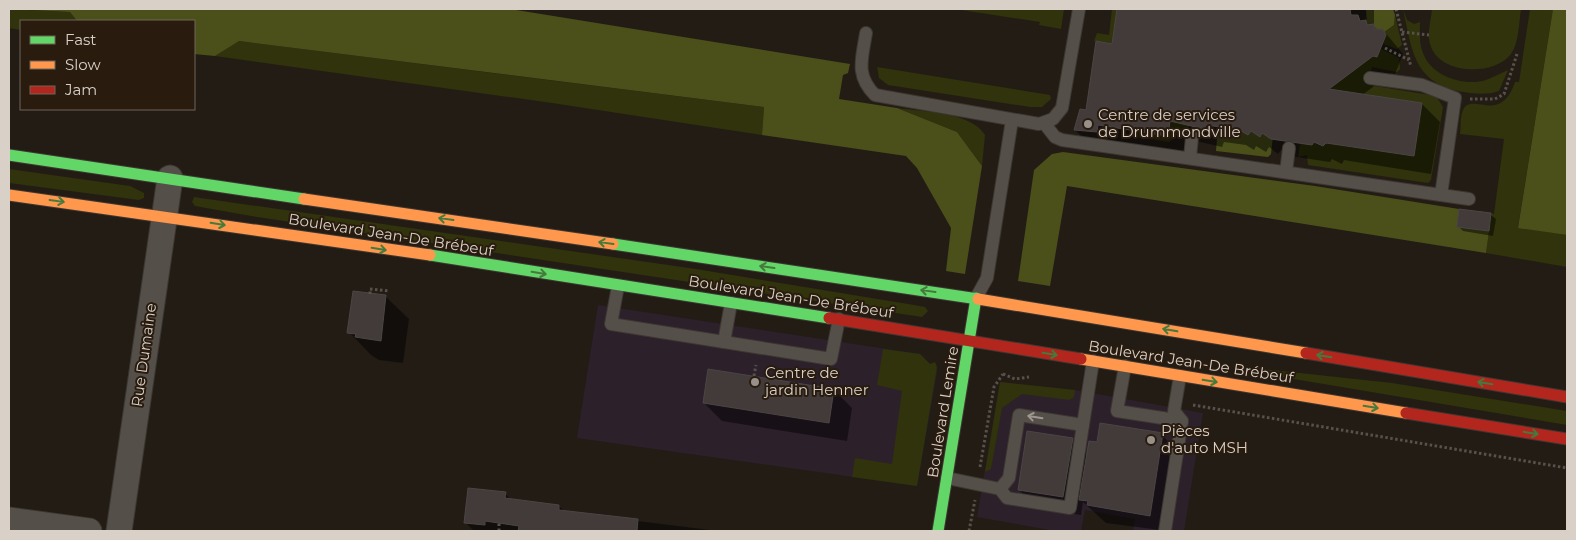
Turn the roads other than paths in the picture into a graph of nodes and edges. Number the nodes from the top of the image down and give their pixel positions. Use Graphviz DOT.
graph roads {
  1 [pos="1079,9"];
  2 [pos="866,33"];
  3 [pos="1370,78"];
  4 [pos="1012,120"];
  5 [pos="1044,123"];
  6 [pos="1192,137"];
  7 [pos="1289,148"];
  8 [pos="9,155"];
  9 [pos="1190,158"];
  10 [pos="1286,172"];
  11 [pos="170,178"];
  12 [pos="9,195"];
  13 [pos="1441,195"];
  14 [pos="1470,199"];
  15 [pos="163,216"];
  16 [pos="618,286"];
  17 [pos="976,298"];
  18 [pos="731,303"];
  19 [pos="839,319"];
  20 [pos="970,341"];
  21 [pos="724,342"];
  22 [pos="1093,361"];
  23 [pos="1125,366"];
  24 [pos="1180,376"];
  25 [pos="1567,397"];
  26 [pos="1182,421"];
  27 [pos="1083,425"];
  28 [pos="1567,439"];
  29 [pos="947,478"];
  30 [pos="1000,489"];
  31 [pos="9,520"];
  32 [pos="89,531"];
  33 [pos="119,531"];
  34 [pos="938,531"];
  35 [pos="1165,531"];
  1 -- 5 [label="lane"];
  2 -- 4 [label="lane"];
  3 -- 13 [label="lane"];
  4 -- 5 [label="lane"];
  4 -- 17 [label="lane"];
  5 -- 9 [label="lane"];
  6 -- 9 [label="lane"];
  7 -- 10 [label="lane"];
  8 -- 11 [label="main road, Boulevard Jean-De Brébeuf"];
  9 -- 10 [label="lane"];
  10 -- 13 [label="lane"];
  11 -- 15 [label="street, Rue Dumaine"];
  17 -- 11 [label="main road, Boulevard Jean-De Brébeuf, one-way"];
  12 -- 15 [label="main road, Boulevard Jean-De Brébeuf, one-way"];
  13 -- 14 [label="lane"];
  15 -- 16 [label="main road, Boulevard Jean-De Brébeuf, one-way"];
  15 -- 33 [label="street, Rue Dumaine"];
  16 -- 18 [label="main road, Boulevard Jean-De Brébeuf"];
  16 -- 21 [label="lane"];
  17 -- 20 [label="main road, Boulevard Lemire"];
  25 -- 17 [label="main road, Boulevard Jean-De Brébeuf, one-way"];
  18 -- 19 [label="main road, Boulevard Jean-De Brébeuf"];
  18 -- 21 [label="lane"];
  19 -- 20 [label="main road, Boulevard Jean-De Brébeuf"];
  19 -- 21 [label="lane"];
  20 -- 22 [label="main road, Boulevard Jean-De Brébeuf, one-way"];
  20 -- 29 [label="main road, Boulevard Lemire"];
  22 -- 23 [label="main road, Boulevard Jean-De Brébeuf"];
  22 -- 27 [label="lane"];
  23 -- 24 [label="main road, Boulevard Jean-De Brébeuf"];
  23 -- 26 [label="lane"];
  24 -- 26 [label="lane"];
  24 -- 28 [label="main road, Boulevard Jean-De Brébeuf, one-way"];
  26 -- 35 [label="lane"];
  27 -- 30 [label="lane, one-way"];
  27 -- 30 [label="lane"];
  29 -- 30 [label="lane"];
  29 -- 34 [label="main road, Boulevard Lemire"];
  31 -- 32 [label="street"];
}
